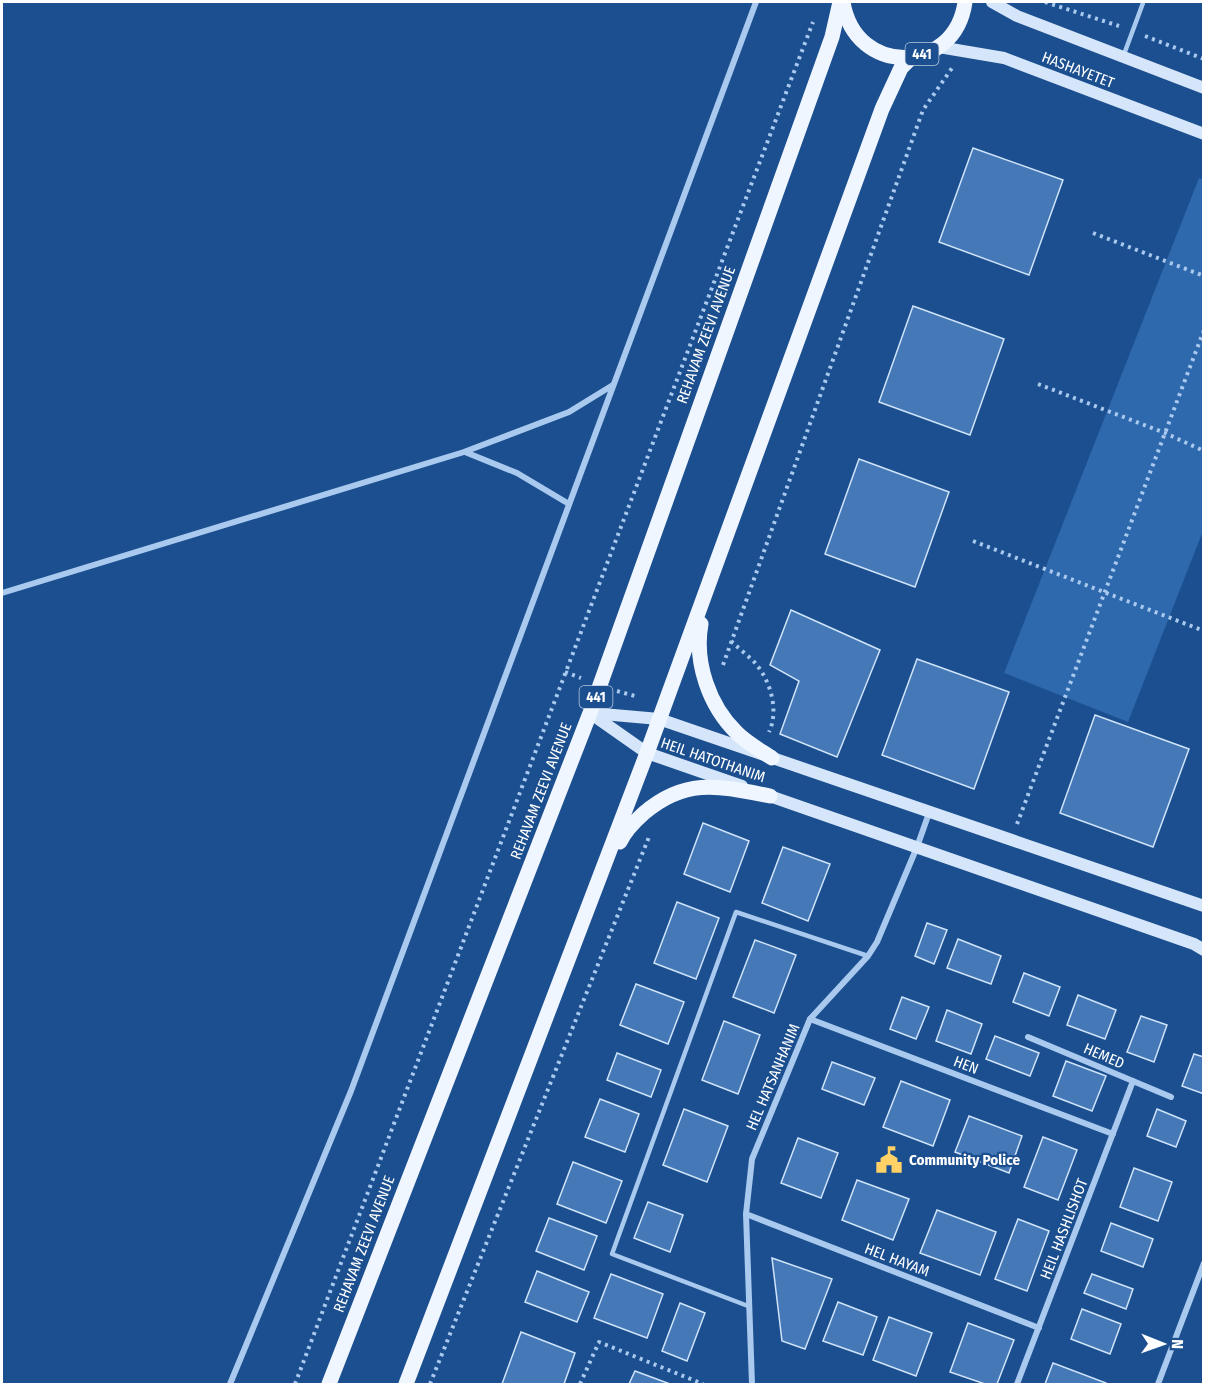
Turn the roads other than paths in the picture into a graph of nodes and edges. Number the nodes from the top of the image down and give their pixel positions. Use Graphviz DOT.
graph roads {
  1 [pos="756,2"];
  2 [pos="841,2"];
  3 [pos="965,2"];
  4 [pos="992,2"];
  5 [pos="1143,3"];
  6 [pos="939,47"];
  7 [pos="912,57"];
  8 [pos="1123,57"];
  9 [pos="1203,88"];
  10 [pos="1203,134"];
  11 [pos="613,386"];
  12 [pos="464,452"];
  13 [pos="569,504"];
  14 [pos="710,582"];
  15 [pos="2,593"];
  16 [pos="662,712"];
  17 [pos="590,713"];
  18 [pos="648,753"];
  19 [pos="766,754"];
  20 [pos="770,796"];
  21 [pos="929,813"];
  22 [pos="917,847"];
  23 [pos="596,890"];
  24 [pos="1203,906"];
  25 [pos="1203,950"];
  26 [pos="868,956"];
  27 [pos="810,1019"];
  28 [pos="1028,1037"];
  29 [pos="1133,1081"];
  30 [pos="1171,1097"];
  31 [pos="1113,1134"];
  32 [pos="746,1214"];
  33 [pos="1203,1263"];
  34 [pos="748,1306"];
  35 [pos="1039,1328"];
  36 [pos="230,1384"];
  37 [pos="329,1384"];
  38 [pos="406,1384"];
  39 [pos="752,1384"];
  40 [pos="1017,1384"];
  41 [pos="1158,1384"];
  1 -- 11 [label="street"];
  2 -- 7 [label="main road, 441"];
  2 -- 17 [label="main road, REHAVAM ZEEVI AVENUE / 441"];
  3 -- 6 [label="main road, 441"];
  4 -- 8 [label="street, HASHAYETET"];
  5 -- 8 [label="lane"];
  6 -- 7 [label="main road, 441"];
  6 -- 10 [label="street, HASHAYETET"];
  7 -- 14 [label="main road, 441"];
  8 -- 9 [label="street, HASHAYETET"];
  11 -- 12 [label="street"];
  11 -- 13 [label="street"];
  12 -- 13 [label="street"];
  12 -- 15 [label="street"];
  13 -- 36 [label="street"];
  14 -- 16 [label="main road, 441"];
  14 -- 19 [label="main road"];
  16 -- 17 [label="street, HEIL HATOTHANIM"];
  16 -- 18 [label="main road, 441"];
  16 -- 19 [label="street, HEIL HATOTHANIM"];
  17 -- 18 [label="street, HEIL HATOTHANIM"];
  17 -- 37 [label="main road, REHAVAM ZEEVI AVENUE / 441"];
  18 -- 20 [label="street, HEIL HATOTHANIM"];
  18 -- 23 [label="main road, 441"];
  19 -- 21 [label="street, HEIL HATOTHANIM"];
  20 -- 22 [label="street, HEIL HATOTHANIM"];
  20 -- 23 [label="main road"];
  21 -- 22 [label="street, HEL HATSANHANIM"];
  21 -- 24 [label="street, HEIL HATOTHANIM"];
  22 -- 25 [label="street, HEIL HATOTHANIM"];
  22 -- 26 [label="street, HEL HATSANHANIM"];
  23 -- 38 [label="main road, 441"];
  26 -- 27 [label="street, HEL HATSANHANIM"];
  26 -- 34 [label="lane"];
  27 -- 31 [label="street, HEN"];
  27 -- 32 [label="street, HEL HATSANHANIM"];
  28 -- 29 [label="street, HEMED"];
  29 -- 30 [label="street, HEMED"];
  29 -- 31 [label="street, HEIL HASHLISHOT"];
  31 -- 35 [label="street, HEIL HASHLISHOT"];
  32 -- 34 [label="street, HEL HATSANHANIM"];
  32 -- 35 [label="street, HEL HAYAM"];
  33 -- 41 [label="street"];
  34 -- 39 [label="street, HEL HATSANHANIM"];
  35 -- 40 [label="street, HEIL HASHLISHOT"];
}
